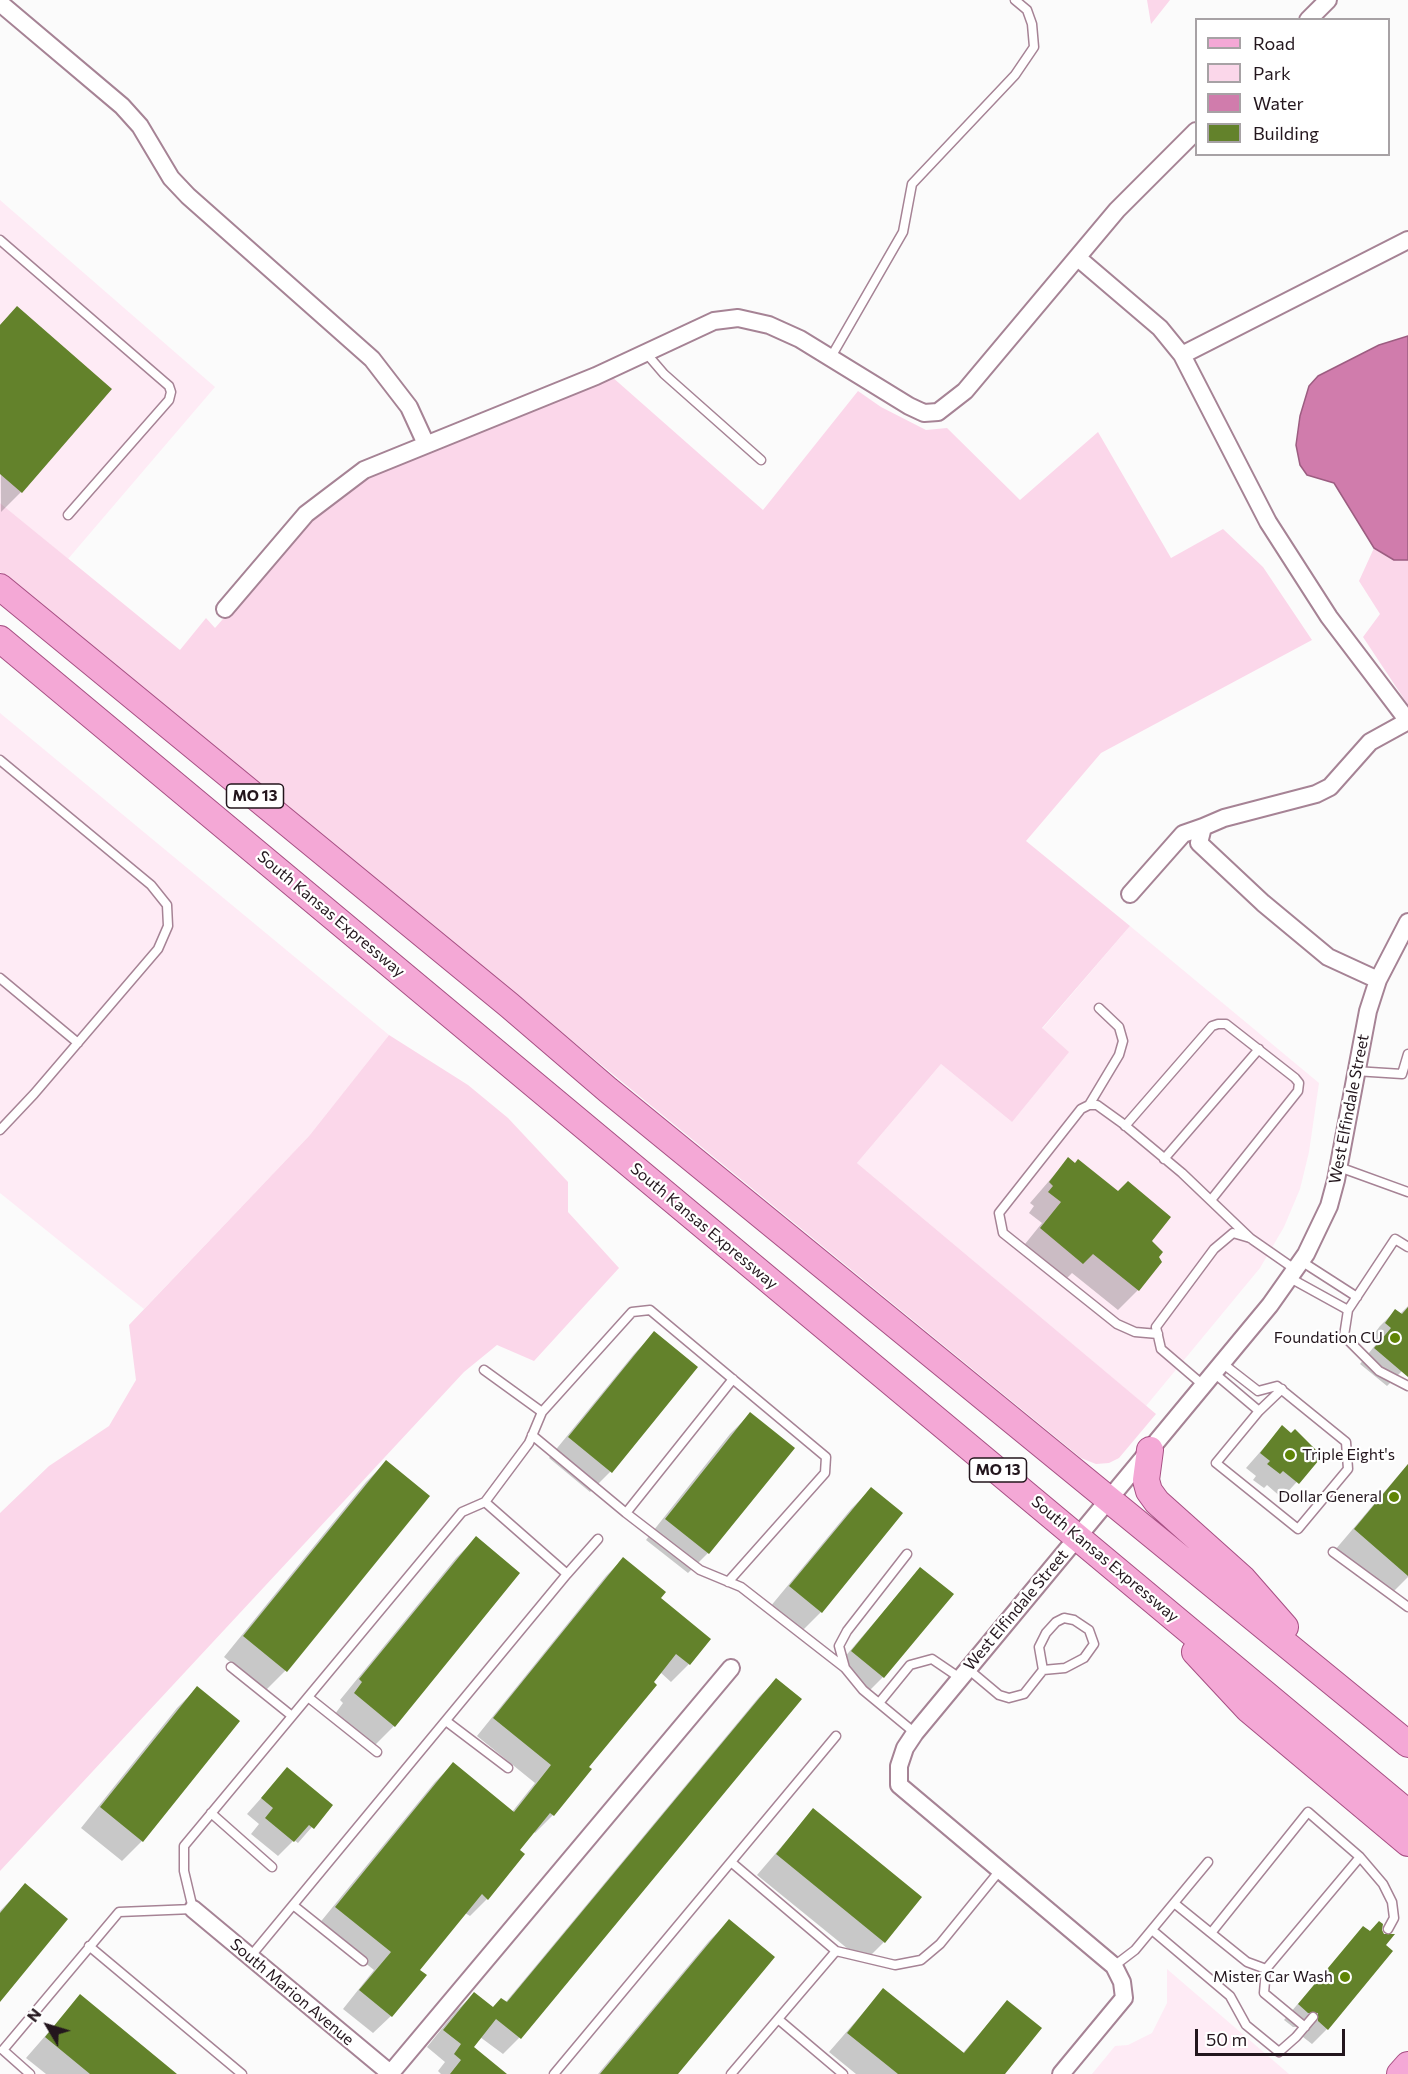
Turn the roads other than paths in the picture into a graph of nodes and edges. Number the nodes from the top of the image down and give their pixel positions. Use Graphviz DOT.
graph roads {
  1 [pos="1015,0"];
  2 [pos="1328,0"];
  3 [pos="0,3"];
  4 [pos="1310,18"];
  5 [pos="1195,133"];
  6 [pos="1408,240"];
  7 [pos="2,245"];
  8 [pos="1078,258"];
  9 [pos="646,353"];
  10 [pos="1182,355"];
  11 [pos="831,357"];
  12 [pos="426,444"];
  13 [pos="760,460"];
  14 [pos="68,515"];
  15 [pos="0,587"];
  16 [pos="225,609"];
  17 [pos="0,639"];
  18 [pos="0,760"];
  19 [pos="1203,827"];
  20 [pos="1130,894"];
  21 [pos="1408,922"];
  22 [pos="0,978"];
  23 [pos="1378,980"];
  24 [pos="1099,1008"];
  25 [pos="78,1043"];
  26 [pos="1259,1049"];
  27 [pos="1408,1054"];
  28 [pos="1355,1071"];
  29 [pos="1405,1076"];
  30 [pos="1089,1105"];
  31 [pos="1125,1126"];
  32 [pos="0,1130"];
  33 [pos="1164,1159"];
  34 [pos="1340,1167"];
  35 [pos="1408,1192"];
  36 [pos="1211,1200"];
  37 [pos="1250,1238"];
  38 [pos="1408,1247"];
  39 [pos="1296,1270"];
  40 [pos="1357,1297"];
  41 [pos="1348,1310"];
  42 [pos="1158,1334"];
  43 [pos="484,1370"];
  44 [pos="1213,1374"];
  45 [pos="733,1378"];
  46 [pos="1408,1386"];
  47 [pos="1282,1389"];
  48 [pos="1259,1411"];
  49 [pos="542,1412"];
  50 [pos="532,1435"];
  51 [pos="1150,1450"];
  52 [pos="1108,1500"];
  53 [pos="485,1502"];
  54 [pos="626,1513"];
  55 [pos="1078,1536"];
  56 [pos="598,1539"];
  57 [pos="1333,1552"];
  58 [pos="907,1554"];
  59 [pos="567,1574"];
  60 [pos="728,1582"];
  61 [pos="1149,1596"];
  62 [pos="1408,1607"];
  63 [pos="231,1667"];
  64 [pos="731,1668"];
  65 [pos="845,1668"];
  66 [pos="1319,1669"];
  67 [pos="1043,1670"];
  68 [pos="964,1674"];
  69 [pos="308,1697"];
  70 [pos="879,1703"];
  71 [pos="292,1716"];
  72 [pos="446,1721"];
  73 [pos="915,1733"];
  74 [pos="836,1736"];
  75 [pos="1408,1744"];
  76 [pos="377,1752"];
  77 [pos="508,1768"];
  78 [pos="1408,1812"];
  79 [pos="212,1813"];
  80 [pos="1408,1843"];
  81 [pos="1360,1857"];
  82 [pos="731,1862"];
  83 [pos="1208,1862"];
  84 [pos="272,1867"];
  85 [pos="1001,1869"];
  86 [pos="1174,1903"];
  87 [pos="292,1905"];
  88 [pos="193,1909"];
  89 [pos="1388,1929"];
  90 [pos="1152,1930"];
  91 [pos="1211,1933"];
  92 [pos="89,1946"];
  93 [pos="836,1952"];
  94 [pos="250,1957"];
  95 [pos="363,1961"];
  96 [pos="1114,1966"];
  97 [pos="1266,1969"];
  98 [pos="1312,2017"];
  99 [pos="778,2019"];
  100 [pos="1305,2027"];
  101 [pos="2,2049"];
  102 [pos="1408,2065"];
  103 [pos="30,2074"];
  104 [pos="242,2074"];
  105 [pos="390,2074"];
  106 [pos="554,2074"];
  107 [pos="731,2074"];
  108 [pos="843,2074"];
  109 [pos="1060,2074"];
  110 [pos="1400,2074"];
  1 -- 11 [label="lane"];
  2 -- 4 [label="street"];
  3 -- 12 [label="street"];
  5 -- 8 [label="street"];
  6 -- 10 [label="street"];
  7 -- 14 [label="lane"];
  8 -- 10 [label="street"];
  8 -- 11 [label="street"];
  9 -- 11 [label="street"];
  9 -- 12 [label="street"];
  9 -- 13 [label="lane"];
  10 -- 19 [label="street"];
  12 -- 16 [label="street"];
  15 -- 52 [label="main road, MO 13"];
  17 -- 55 [label="main road, South Kansas Expressway / MO 13"];
  18 -- 25 [label="lane"];
  19 -- 20 [label="street"];
  19 -- 23 [label="street"];
  21 -- 23 [label="street, West Elfindale Street"];
  22 -- 25 [label="lane"];
  23 -- 28 [label="street, West Elfindale Street"];
  24 -- 30 [label="lane"];
  25 -- 32 [label="lane"];
  26 -- 31 [label="lane"];
  26 -- 33 [label="lane"];
  26 -- 36 [label="lane"];
  27 -- 29 [label="lane"];
  28 -- 29 [label="lane"];
  28 -- 34 [label="street, West Elfindale Street"];
  30 -- 31 [label="lane"];
  30 -- 42 [label="lane"];
  31 -- 33 [label="lane"];
  33 -- 36 [label="lane"];
  34 -- 35 [label="lane"];
  34 -- 39 [label="street, West Elfindale Street"];
  36 -- 37 [label="lane"];
  37 -- 39 [label="lane"];
  37 -- 42 [label="lane"];
  38 -- 40 [label="lane"];
  39 -- 40 [label="lane"];
  39 -- 41 [label="lane"];
  39 -- 44 [label="street, West Elfindale Street"];
  40 -- 41 [label="lane"];
  41 -- 46 [label="lane"];
  42 -- 44 [label="lane"];
  43 -- 49 [label="lane"];
  44 -- 47 [label="lane"];
  44 -- 48 [label="lane"];
  44 -- 51 [label="street, West Elfindale Street"];
  45 -- 49 [label="lane"];
  45 -- 54 [label="lane"];
  45 -- 60 [label="lane"];
  47 -- 48 [label="lane"];
  47 -- 48 [label="lane"];
  49 -- 50 [label="lane"];
  50 -- 53 [label="lane"];
  50 -- 54 [label="lane"];
  51 -- 52 [label="street, West Elfindale Street"];
  51 -- 66 [label="main road"];
  52 -- 55 [label="street, West Elfindale Street"];
  52 -- 66 [label="main road, MO 13"];
  53 -- 59 [label="lane"];
  53 -- 69 [label="lane"];
  54 -- 60 [label="lane"];
  55 -- 61 [label="main road, South Kansas Expressway / MO 13"];
  55 -- 68 [label="street, West Elfindale Street"];
  56 -- 59 [label="lane"];
  57 -- 62 [label="lane"];
  58 -- 65 [label="lane"];
  59 -- 72 [label="lane"];
  60 -- 65 [label="lane"];
  61 -- 78 [label="main road, South Kansas Expressway / MO 13"];
  61 -- 80 [label="main road"];
  63 -- 71 [label="lane"];
  64 -- 105 [label="street"];
  65 -- 70 [label="lane"];
  66 -- 75 [label="main road, MO 13"];
  67 -- 67 [label="lane"];
  67 -- 68 [label="lane"];
  68 -- 70 [label="lane"];
  68 -- 73 [label="street, West Elfindale Street"];
  69 -- 71 [label="lane"];
  69 -- 76 [label="lane"];
  70 -- 73 [label="lane"];
  71 -- 79 [label="lane"];
  72 -- 77 [label="lane"];
  72 -- 87 [label="lane"];
  73 -- 85 [label="street, West Elfindale Street"];
  74 -- 82 [label="lane"];
  79 -- 84 [label="lane"];
  79 -- 88 [label="lane"];
  81 -- 89 [label="lane"];
  81 -- 91 [label="lane"];
  81 -- 97 [label="lane"];
  82 -- 93 [label="lane"];
  82 -- 106 [label="lane"];
  83 -- 86 [label="lane"];
  85 -- 93 [label="lane"];
  85 -- 96 [label="street, West Elfindale Street"];
  86 -- 90 [label="lane"];
  86 -- 91 [label="lane"];
  87 -- 94 [label="lane"];
  87 -- 95 [label="lane"];
  88 -- 92 [label="lane"];
  88 -- 94 [label="street, South Marion Avenue"];
  90 -- 96 [label="lane"];
  90 -- 100 [label="lane"];
  91 -- 97 [label="lane"];
  92 -- 101 [label="lane"];
  92 -- 104 [label="lane"];
  93 -- 99 [label="lane"];
  94 -- 105 [label="street, South Marion Avenue"];
  96 -- 109 [label="street"];
  97 -- 100 [label="lane"];
  98 -- 100 [label="lane"];
  99 -- 107 [label="lane"];
  99 -- 108 [label="lane"];
  101 -- 103 [label="lane"];
  102 -- 110 [label="main road"];
}
